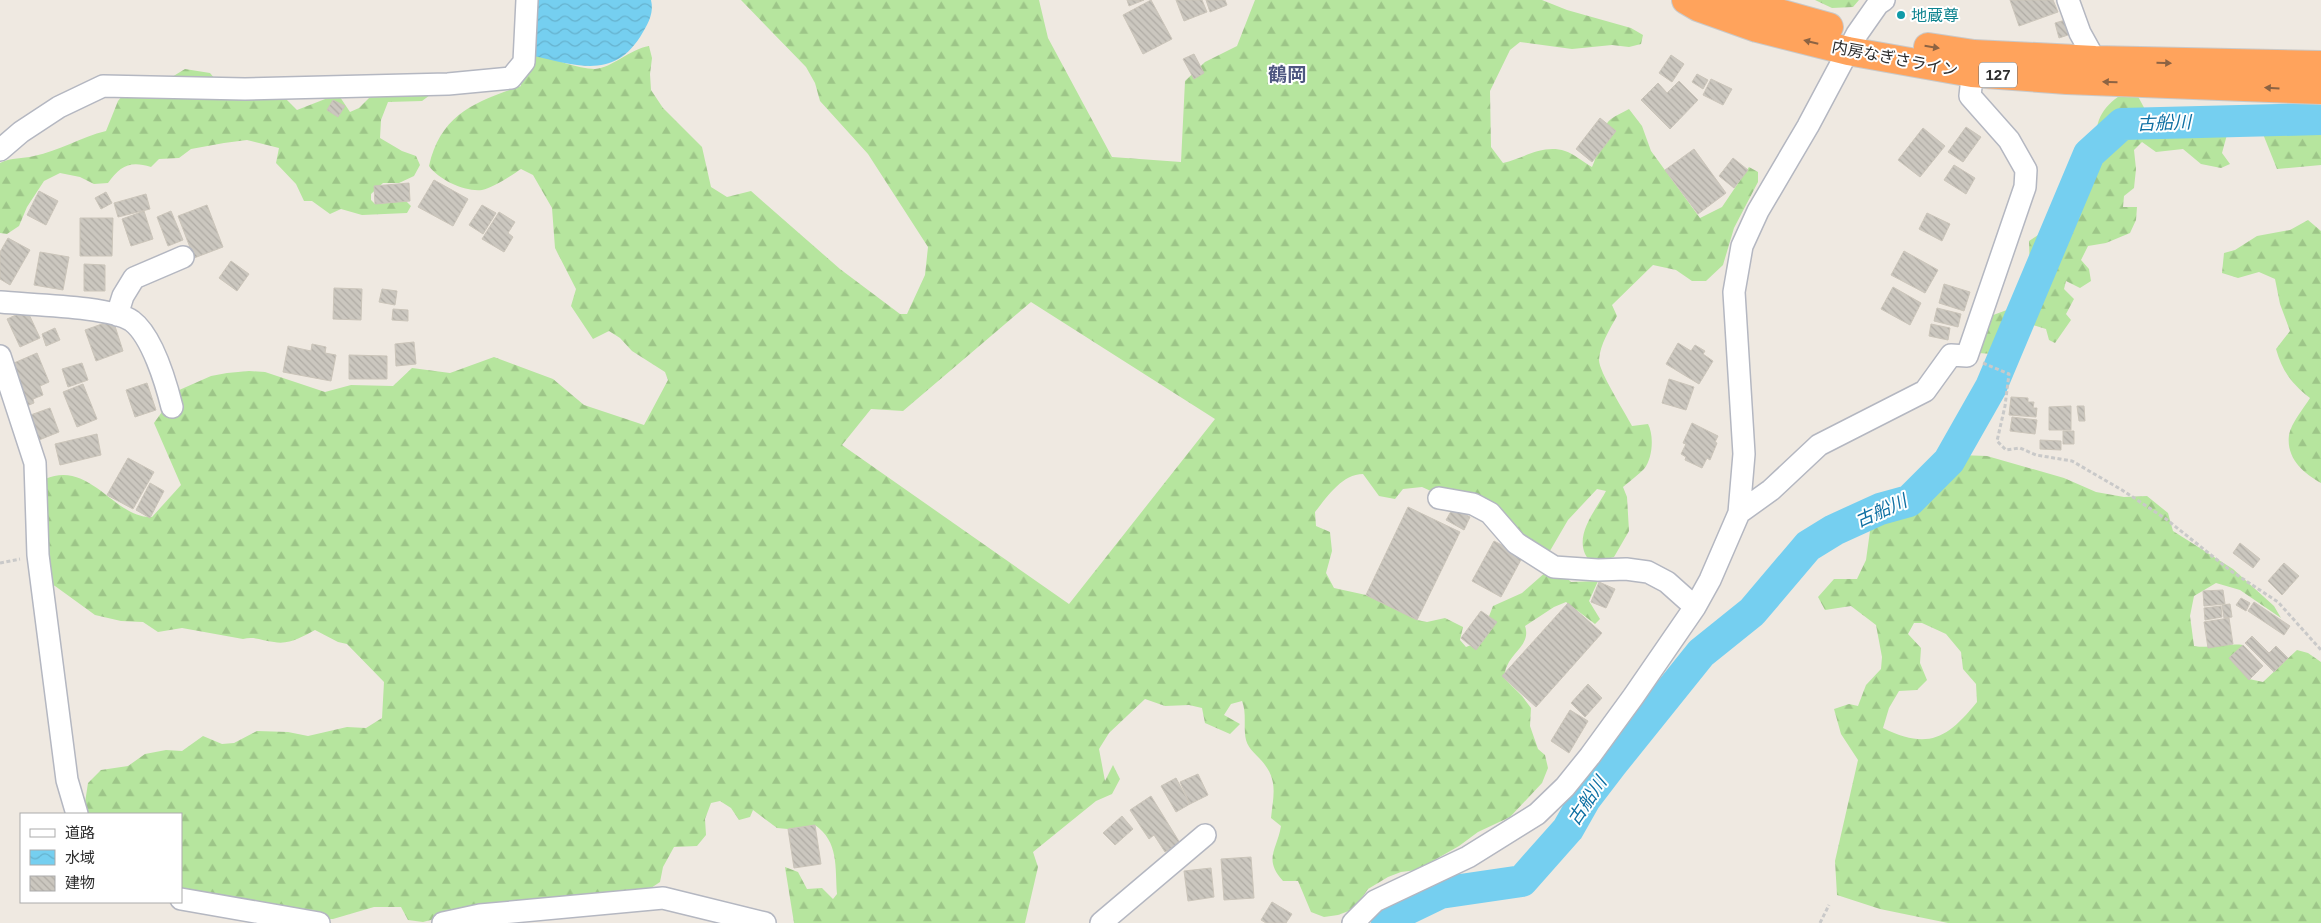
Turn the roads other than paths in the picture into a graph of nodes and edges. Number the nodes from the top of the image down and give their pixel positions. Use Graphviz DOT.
graph roads {
  1 [pos="527,0"];
  2 [pos="1686,0"];
  3 [pos="1732,0"];
  4 [pos="1884,0"];
  5 [pos="2068,0"];
  6 [pos="1852,43"];
  7 [pos="2095,60"];
  8 [pos="1973,63"];
  9 [pos="2321,65"];
  10 [pos="2321,90"];
  11 [pos="0,150"];
  12 [pos="183,257"];
  13 [pos="0,302"];
  14 [pos="117,315"];
  15 [pos="0,356"];
  16 [pos="172,407"];
  17 [pos="1439,498"];
  18 [pos="1739,513"];
  19 [pos="1694,606"];
  20 [pos="77,813"];
  21 [pos="1205,835"];
  22 [pos="182,899"];
  23 [pos="319,923"];
  24 [pos="443,923"];
  25 [pos="765,923"];
  26 [pos="1101,923"];
  27 [pos="1353,923"];
  1 -- 11 [label="street"];
  6 -- 2 [label="highway, 内房なぎさライン / 127, one-way"];
  3 -- 6 [label="highway, 内房なぎさライン / 127"];
  4 -- 6 [label="street"];
  5 -- 7 [label="street"];
  6 -- 8 [label="highway, 内房なぎさライン / 127"];
  6 -- 18 [label="street"];
  7 -- 8 [label="highway, 内房なぎさライン / 127"];
  7 -- 9 [label="highway, 内房なぎさライン / 127, one-way"];
  10 -- 8 [label="highway, 内房なぎさライン / 127, one-way"];
  8 -- 18 [label="street"];
  12 -- 14 [label="street"];
  13 -- 14 [label="street"];
  14 -- 16 [label="street"];
  15 -- 20 [label="street"];
  17 -- 19 [label="street"];
  18 -- 19 [label="street"];
  19 -- 27 [label="street"];
  21 -- 26 [label="street"];
  22 -- 23 [label="street"];
  24 -- 25 [label="street"];
}
